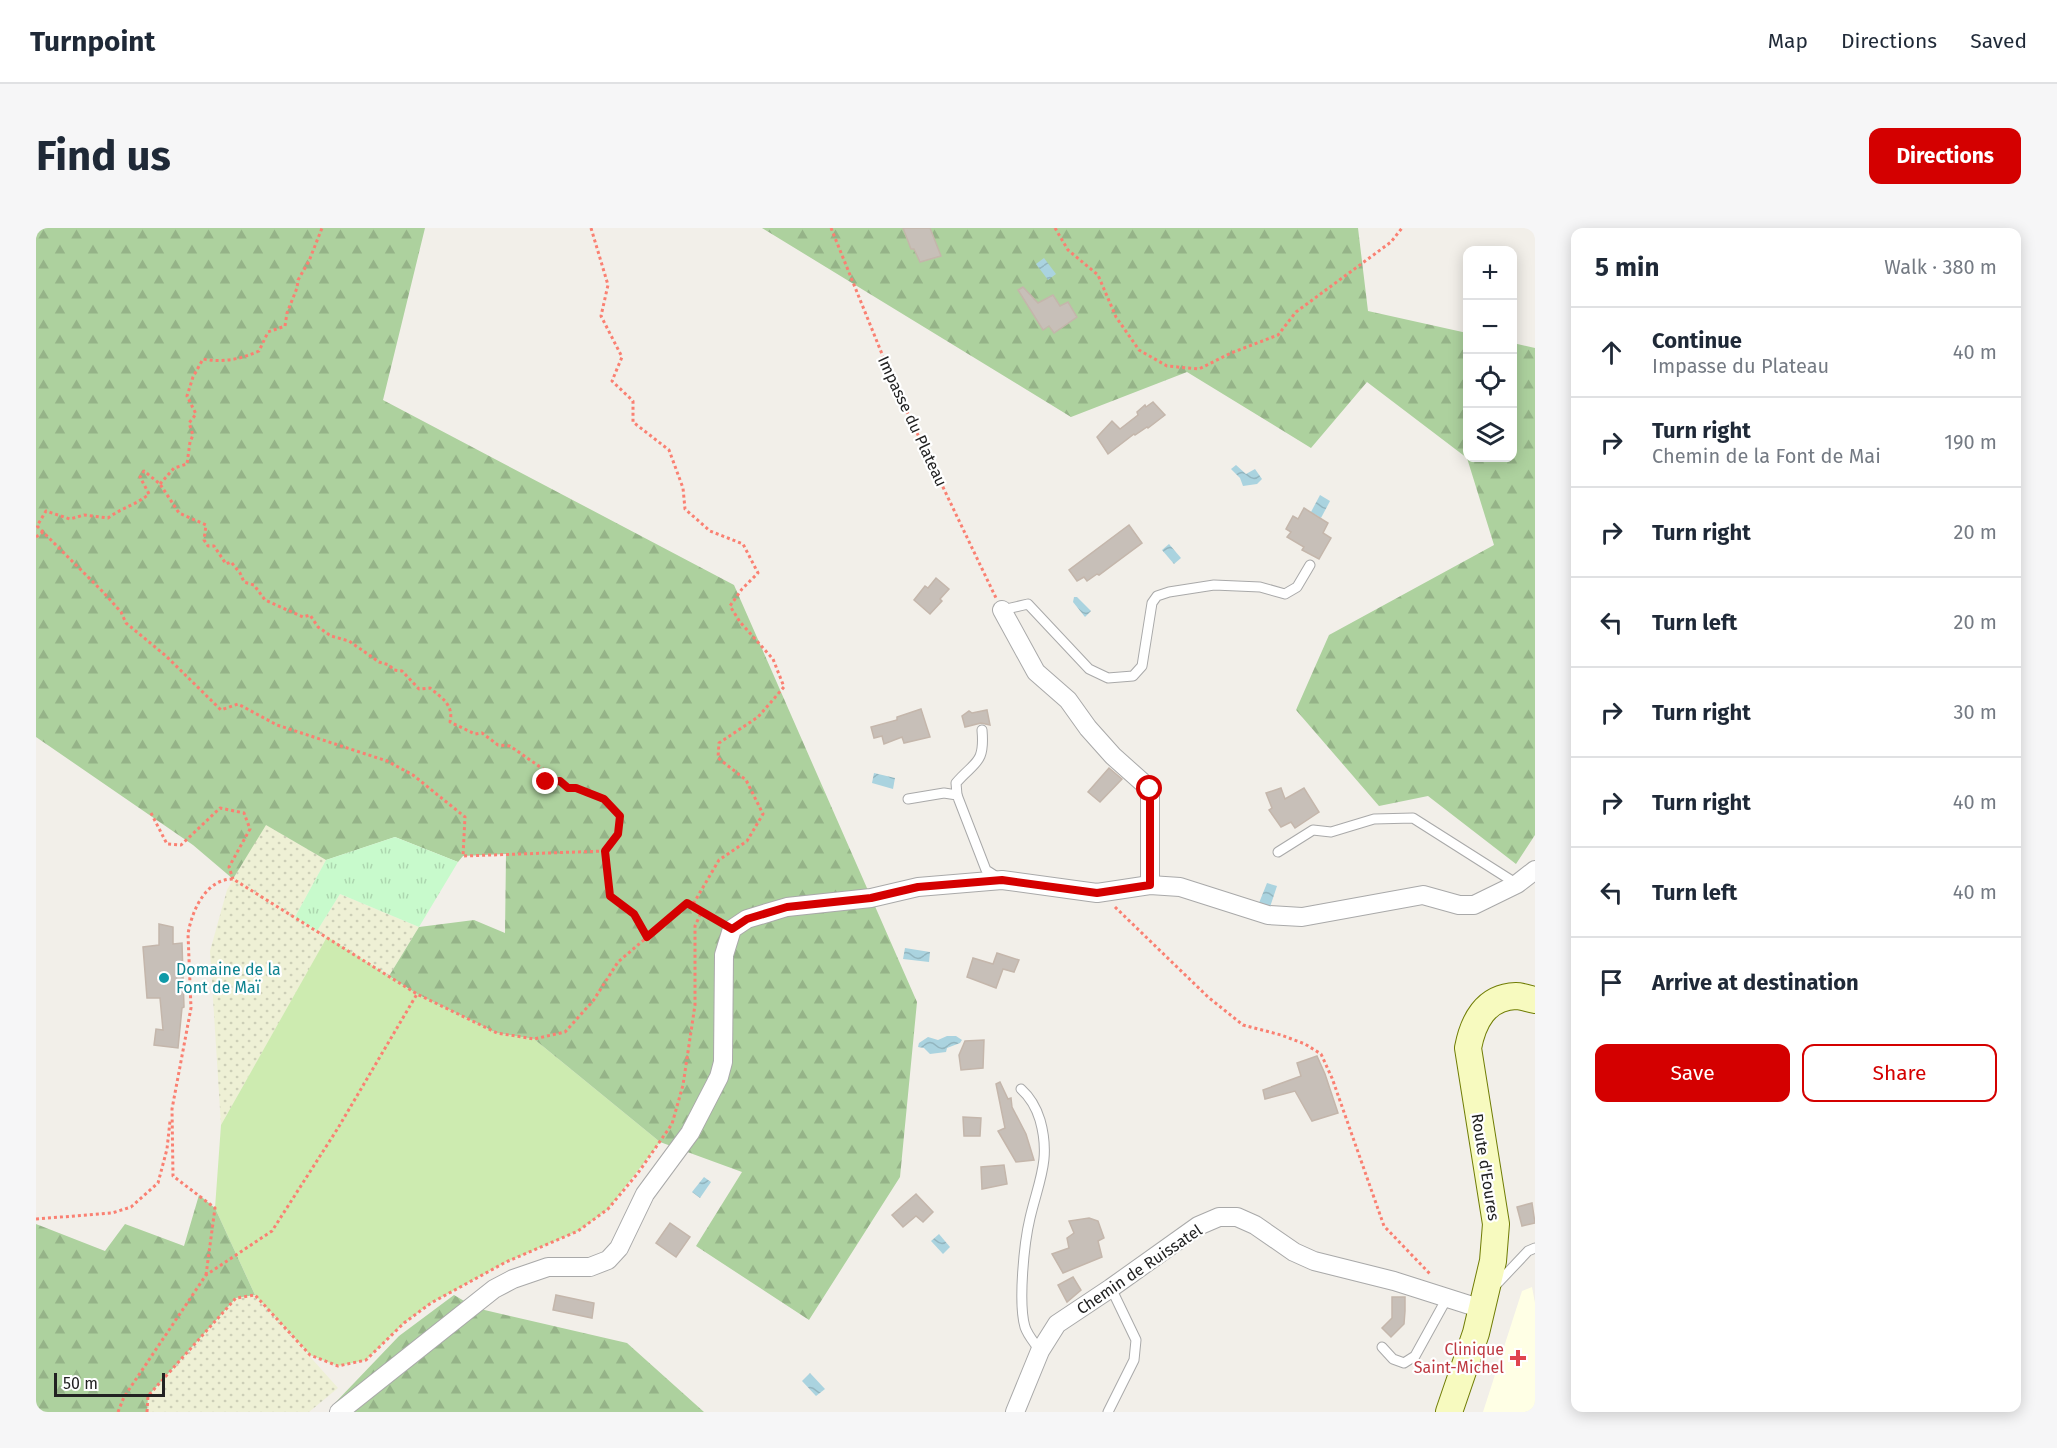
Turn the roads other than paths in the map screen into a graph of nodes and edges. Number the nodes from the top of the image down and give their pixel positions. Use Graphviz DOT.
graph roads {
  1 [pos="1310,565"];
  2 [pos="1002,610"];
  3 [pos="982,730"];
  4 [pos="957,795"];
  5 [pos="908,799"];
  6 [pos="1278,852"];
  7 [pos="1535,870"];
  8 [pos="1002,880"];
  9 [pos="1517,884"];
  10 [pos="1150,885"];
  11 [pos="1535,1000"];
  12 [pos="1021,1089"];
  13 [pos="1535,1248"];
  14 [pos="1112,1288"];
  15 [pos="1447,1298"];
  16 [pos="1483,1303"];
  17 [pos="1382,1347"];
  18 [pos="1040,1351"];
  19 [pos="339,1412"];
  20 [pos="1015,1412"];
  21 [pos="1108,1412"];
  22 [pos="1449,1412"];
  1 -- 2 [label="lane"];
  2 -- 10 [label="street"];
  3 -- 4 [label="lane"];
  4 -- 5 [label="lane"];
  4 -- 8 [label="lane"];
  6 -- 9 [label="lane"];
  7 -- 9 [label="street"];
  8 -- 10 [label="street"];
  8 -- 19 [label="street"];
  9 -- 10 [label="street"];
  11 -- 16 [label="street, Route d'Eoures"];
  12 -- 18 [label="lane"];
  13 -- 16 [label="lane"];
  14 -- 15 [label="street, Chemin de Ruissatel"];
  14 -- 18 [label="street, Chemin de Ruissatel"];
  14 -- 21 [label="lane"];
  15 -- 16 [label="street, Chemin de Ruissatel"];
  15 -- 17 [label="lane"];
  16 -- 22 [label="street, Route d'Eoures"];
  18 -- 20 [label="street, Chemin de Ruissatel"];
}
